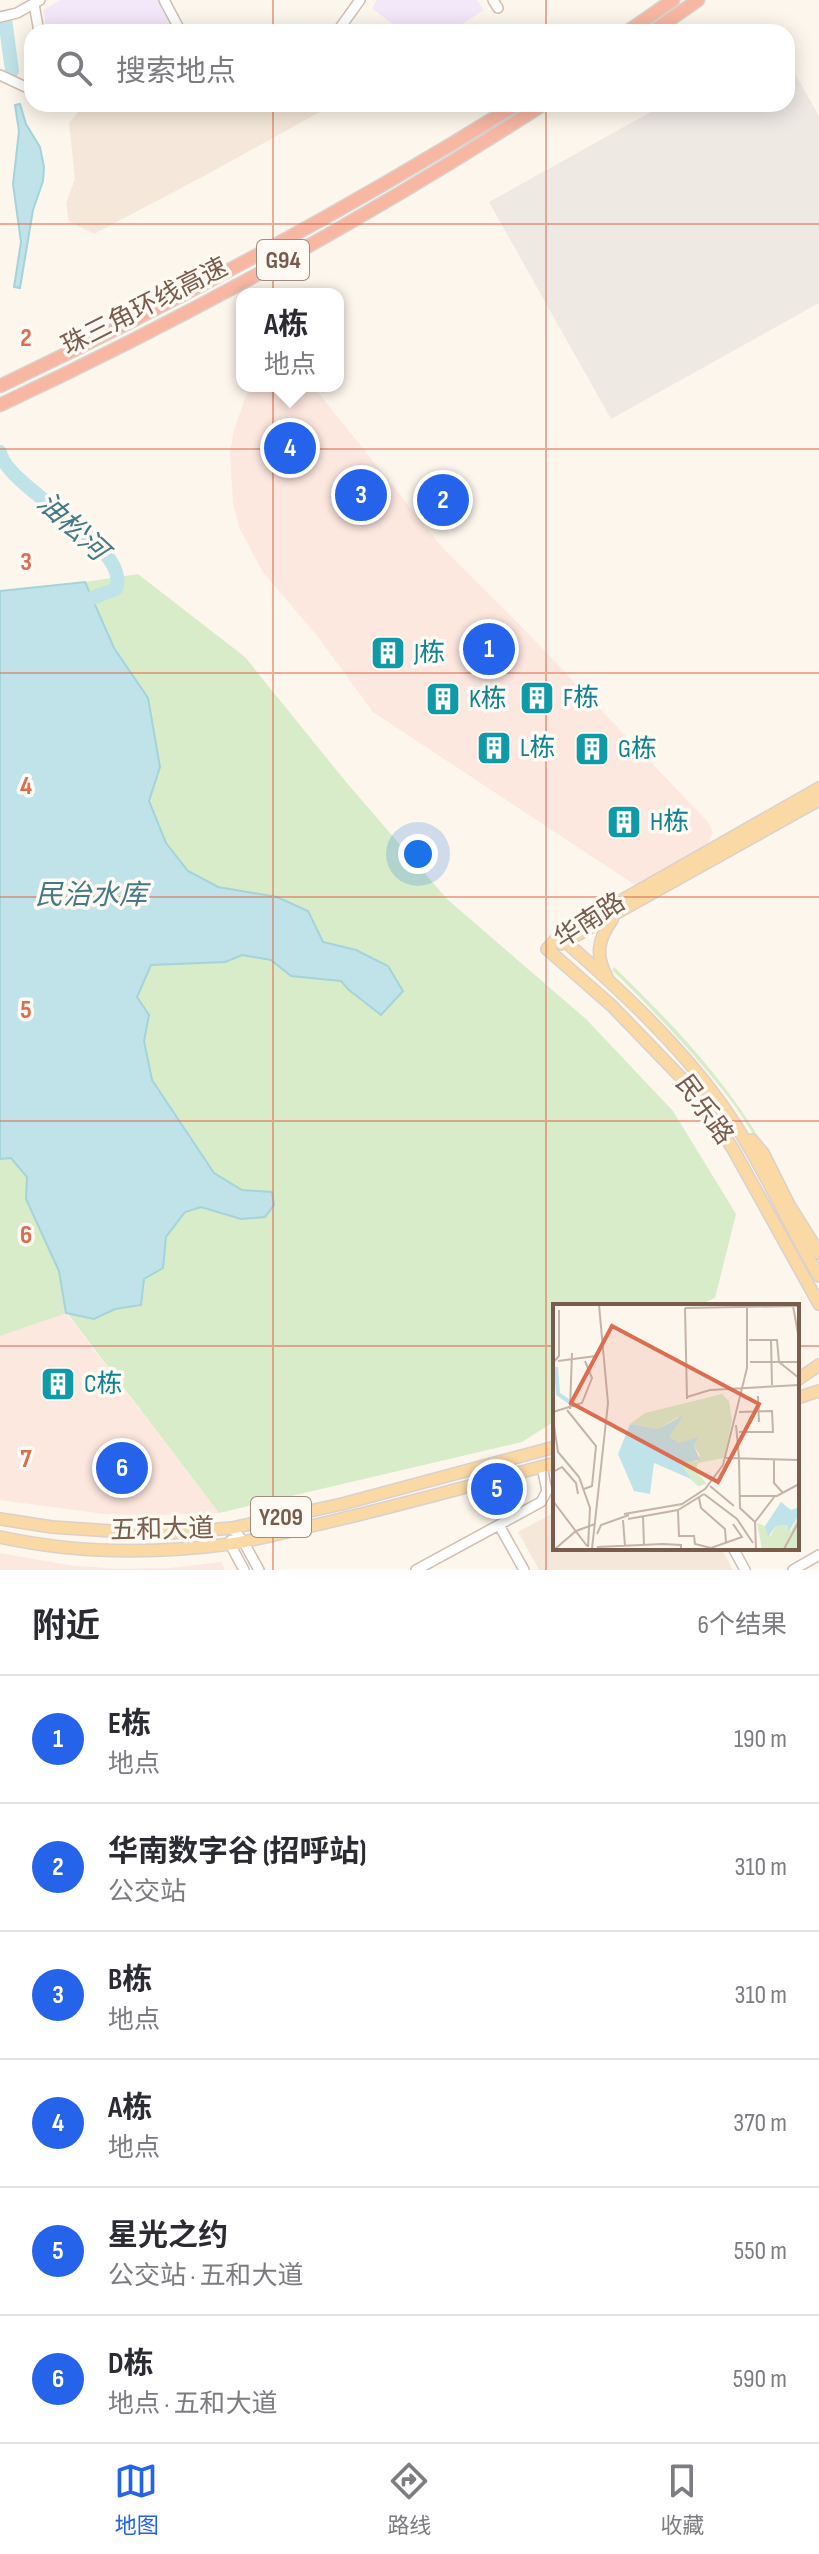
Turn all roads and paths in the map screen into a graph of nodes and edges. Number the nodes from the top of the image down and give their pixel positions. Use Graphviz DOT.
graph roads {
  1 [pos="164,0"];
  2 [pos="360,0"];
  3 [pos="673,0"];
  4 [pos="698,0"];
  5 [pos="37,2"];
  6 [pos="0,17"];
  7 [pos="38,24"];
  8 [pos="177,24"];
  9 [pos="343,24"];
  10 [pos="638,24"];
  11 [pos="664,24"];
  12 [pos="0,75"];
  13 [pos="24,86"];
  14 [pos="504,112"];
  15 [pos="531,112"];
  16 [pos="0,386"];
  17 [pos="6,402"];
  18 [pos="819,788"];
  19 [pos="819,800"];
  20 [pos="617,914"];
  21 [pos="563,939"];
  22 [pos="547,949"];
  23 [pos="611,984"];
  24 [pos="735,1124"];
  25 [pos="819,1253"];
  26 [pos="819,1276"];
  27 [pos="819,1304"];
  28 [pos="819,1365"];
  29 [pos="819,1376"];
  30 [pos="799,1380"];
  31 [pos="799,1381"];
  32 [pos="553,1448"];
  33 [pos="553,1464"];
  34 [pos="542,1467"];
  35 [pos="0,1519"];
  36 [pos="499,1525"];
  37 [pos="232,1528"];
  38 [pos="0,1537"];
  39 [pos="243,1541"];
  40 [pos="230,1544"];
  41 [pos="734,1550"];
  42 [pos="819,1555"];
  43 [pos="244,1570"];
  44 [pos="259,1570"];
  45 [pos="416,1570"];
  46 [pos="524,1570"];
  47 [pos="745,1570"];
  48 [pos="793,1570"];
  1 -- 8 [label="street"];
  2 -- 9 [label="street"];
  3 -- 10 [label="highway"];
  4 -- 11 [label="highway"];
  5 -- 6 [label="street"];
  5 -- 7 [label="street"];
  12 -- 13 [label="street"];
  14 -- 16 [label="highway, 珠三角环线高速 / G94"];
  15 -- 17 [label="highway, 珠三角环线高速 / G94"];
  18 -- 21 [label="main road, 华南路"];
  19 -- 20 [label="main road, 华南路"];
  20 -- 21 [label="main road, 华南路"];
  20 -- 23 [label="main road"];
  21 -- 22 [label="main road, 华南路"];
  21 -- 23 [label="main road, 民乐路"];
  22 -- 27 [label="main road, 民乐路"];
  23 -- 24 [label="main road, 民乐路"];
  24 -- 25 [label="main road"];
  24 -- 26 [label="main road, 民乐路"];
  28 -- 30 [label="main road"];
  29 -- 31 [label="main road"];
  32 -- 37 [label="main road, 五和大道 / Y209"];
  33 -- 34 [label="main road, 五和大道 / Y209"];
  34 -- 36 [label="street"];
  34 -- 39 [label="main road, 五和大道 / Y209"];
  35 -- 37 [label="main road, 五和大道 / Y209"];
  36 -- 45 [label="street"];
  36 -- 46 [label="street"];
  37 -- 39 [label="street"];
  37 -- 40 [label="street"];
  38 -- 40 [label="main road, 五和大道 / Y209"];
  39 -- 40 [label="main road, 五和大道 / Y209"];
  39 -- 44 [label="street"];
  40 -- 43 [label="street"];
  41 -- 47 [label="street"];
  42 -- 48 [label="street"];
}
